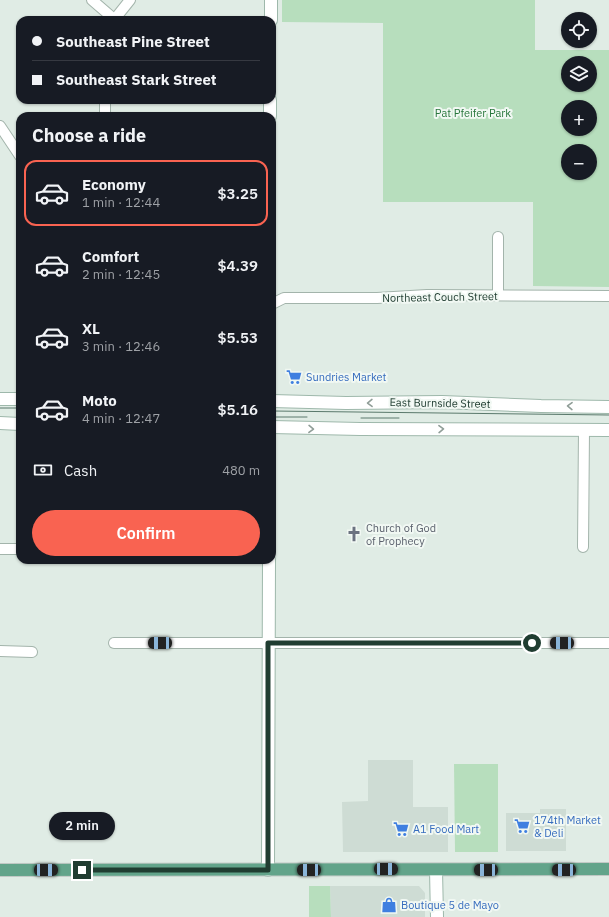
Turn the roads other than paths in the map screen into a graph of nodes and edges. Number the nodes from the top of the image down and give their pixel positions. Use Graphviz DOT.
graph roads {
  1 [pos="92,0"];
  2 [pos="130,0"];
  3 [pos="271,0"];
  4 [pos="110,16"];
  5 [pos="117,16"];
  6 [pos="271,16"];
  7 [pos="0,126"];
  8 [pos="16,150"];
  9 [pos="498,237"];
  10 [pos="498,295"];
  11 [pos="609,296"];
  12 [pos="276,302"];
  13 [pos="0,399"];
  14 [pos="16,399"];
  15 [pos="276,401"];
  16 [pos="609,406"];
  17 [pos="0,423"];
  18 [pos="16,424"];
  19 [pos="276,427"];
  20 [pos="584,430"];
  21 [pos="609,430"];
  22 [pos="16,548"];
  23 [pos="583,548"];
  24 [pos="0,549"];
  25 [pos="268,564"];
  26 [pos="609,642"];
  27 [pos="114,643"];
  28 [pos="268,643"];
  29 [pos="0,651"];
  30 [pos="32,652"];
  31 [pos="609,869"];
  32 [pos="0,870"];
  33 [pos="268,870"];
  34 [pos="436,870"];
  35 [pos="437,917"];
  1 -- 4 [label="street"];
  2 -- 5 [label="street"];
  3 -- 6 [label="street"];
  7 -- 8 [label="street"];
  9 -- 10 [label="street"];
  10 -- 11 [label="street, Northeast Couch Street"];
  10 -- 12 [label="street, Northeast Couch Street"];
  13 -- 14 [label="street"];
  16 -- 15 [label="street, East Burnside Street, one-way"];
  17 -- 18 [label="street"];
  19 -- 20 [label="street, one-way"];
  20 -- 21 [label="street"];
  20 -- 23 [label="street"];
  22 -- 24 [label="street"];
  25 -- 28 [label="street"];
  26 -- 28 [label="street"];
  27 -- 28 [label="street"];
  28 -- 33 [label="street"];
  29 -- 30 [label="street"];
  31 -- 34 [label="main road"];
  32 -- 33 [label="main road"];
  33 -- 34 [label="main road"];
  34 -- 35 [label="street"];
}
